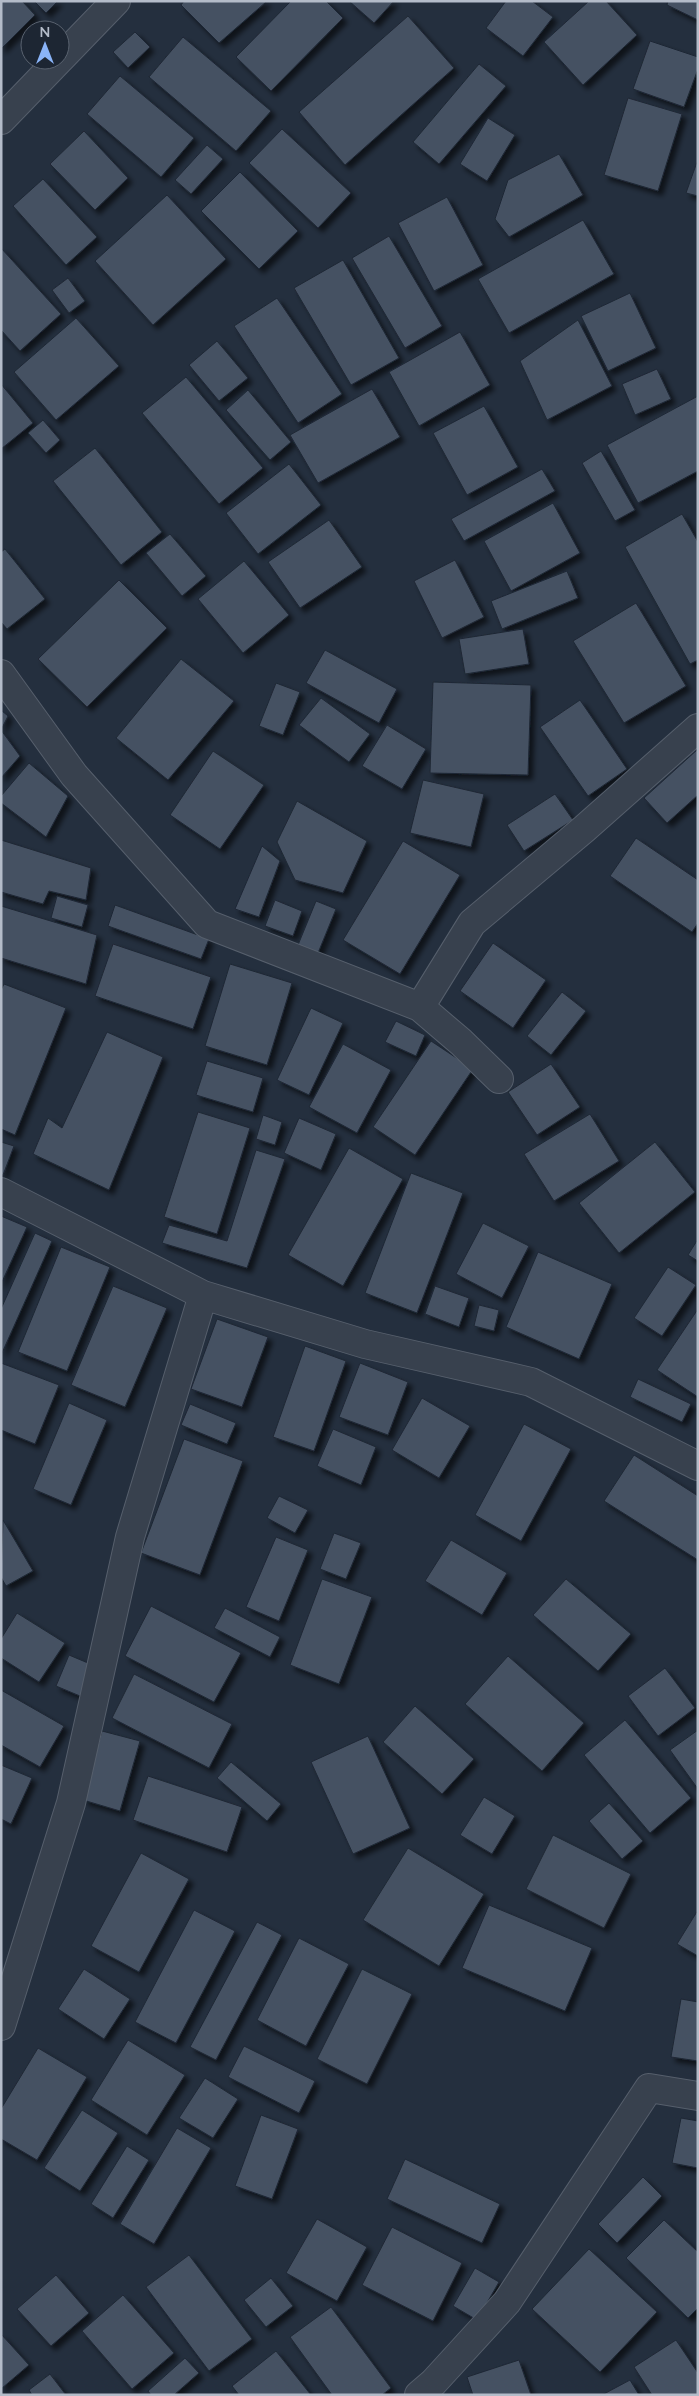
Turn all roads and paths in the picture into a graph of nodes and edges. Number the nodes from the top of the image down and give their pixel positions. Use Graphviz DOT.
graph roads {
  1 [pos="116,1"];
  2 [pos="70,49"];
  3 [pos="50,70"];
  4 [pos="1,120"];
  5 [pos="1,674"];
  6 [pos="698,728"];
  7 [pos="420,1007"];
  8 [pos="499,1079"];
  9 [pos="1,1192"];
  10 [pos="203,1295"];
  11 [pos="698,1466"];
  12 [pos="1,2026"];
  13 [pos="698,2096"];
  14 [pos="431,2391"];
  1 -- 2 [label="street"];
  3 -- 4 [label="street"];
  5 -- 7 [label="street"];
  6 -- 7 [label="street"];
  7 -- 8 [label="street"];
  9 -- 10 [label="street"];
  10 -- 11 [label="street"];
  10 -- 12 [label="street"];
  13 -- 14 [label="street"];
}
